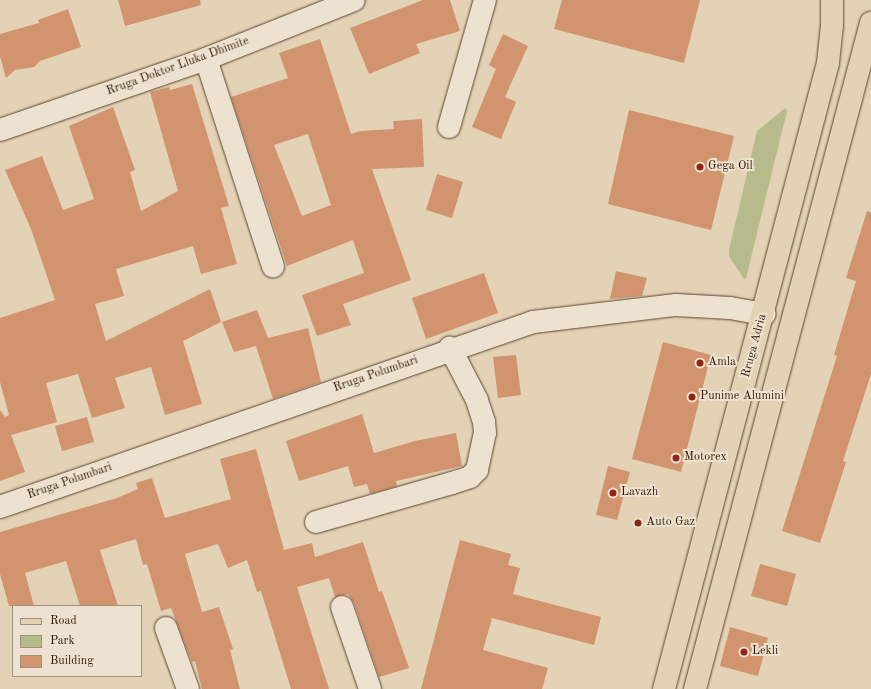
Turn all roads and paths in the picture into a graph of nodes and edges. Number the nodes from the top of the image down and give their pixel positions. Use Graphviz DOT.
graph roads {
  1 [pos="354,0"];
  2 [pos="486,0"];
  3 [pos="832,0"];
  4 [pos="871,23"];
  5 [pos="206,59"];
  6 [pos="449,127"];
  7 [pos="0,130"];
  8 [pos="273,266"];
  9 [pos="764,314"];
  10 [pos="450,348"];
  11 [pos="0,507"];
  12 [pos="316,522"];
  13 [pos="342,607"];
  14 [pos="166,628"];
  15 [pos="188,689"];
  16 [pos="370,689"];
  17 [pos="664,689"];
  18 [pos="695,689"];
  1 -- 5 [label="street, Rruga Doktor Lluka Dhimite"];
  2 -- 6 [label="street"];
  3 -- 9 [label="main road, Rruga Adria"];
  4 -- 18 [label="main road"];
  5 -- 7 [label="street, Rruga Doktor Lluka Dhimite"];
  5 -- 8 [label="street"];
  9 -- 10 [label="street, Rruga Polumbari"];
  9 -- 17 [label="main road, Rruga Adria"];
  10 -- 11 [label="street, Rruga Polumbari"];
  10 -- 12 [label="street"];
  13 -- 16 [label="street"];
  14 -- 15 [label="street"];
}
